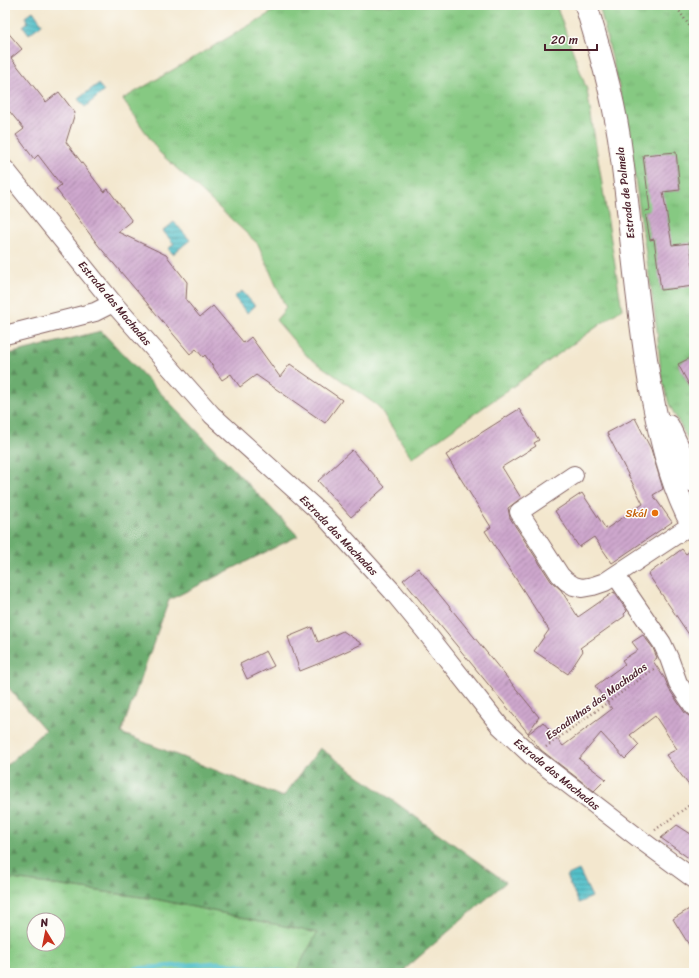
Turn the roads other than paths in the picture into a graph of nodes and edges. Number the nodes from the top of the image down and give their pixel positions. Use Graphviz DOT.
graph roads {
  1 [pos="586,5"];
  2 [pos="5,169"];
  3 [pos="113,303"];
  4 [pos="5,335"];
  5 [pos="650,384"];
  6 [pos="574,474"];
  7 [pos="694,481"];
  8 [pos="693,525"];
  9 [pos="616,576"];
  10 [pos="694,708"];
  11 [pos="694,879"];
  1 -- 5 [label="street, Estrada de Palmela"];
  2 -- 3 [label="street, Estrada das Machadas"];
  3 -- 4 [label="street"];
  3 -- 11 [label="street, Estrada das Machadas"];
  5 -- 7 [label="street, Estrada de Palmela"];
  5 -- 8 [label="street, Estrada de Palmela"];
  6 -- 9 [label="street"];
  8 -- 9 [label="street"];
  9 -- 10 [label="street"];
}
